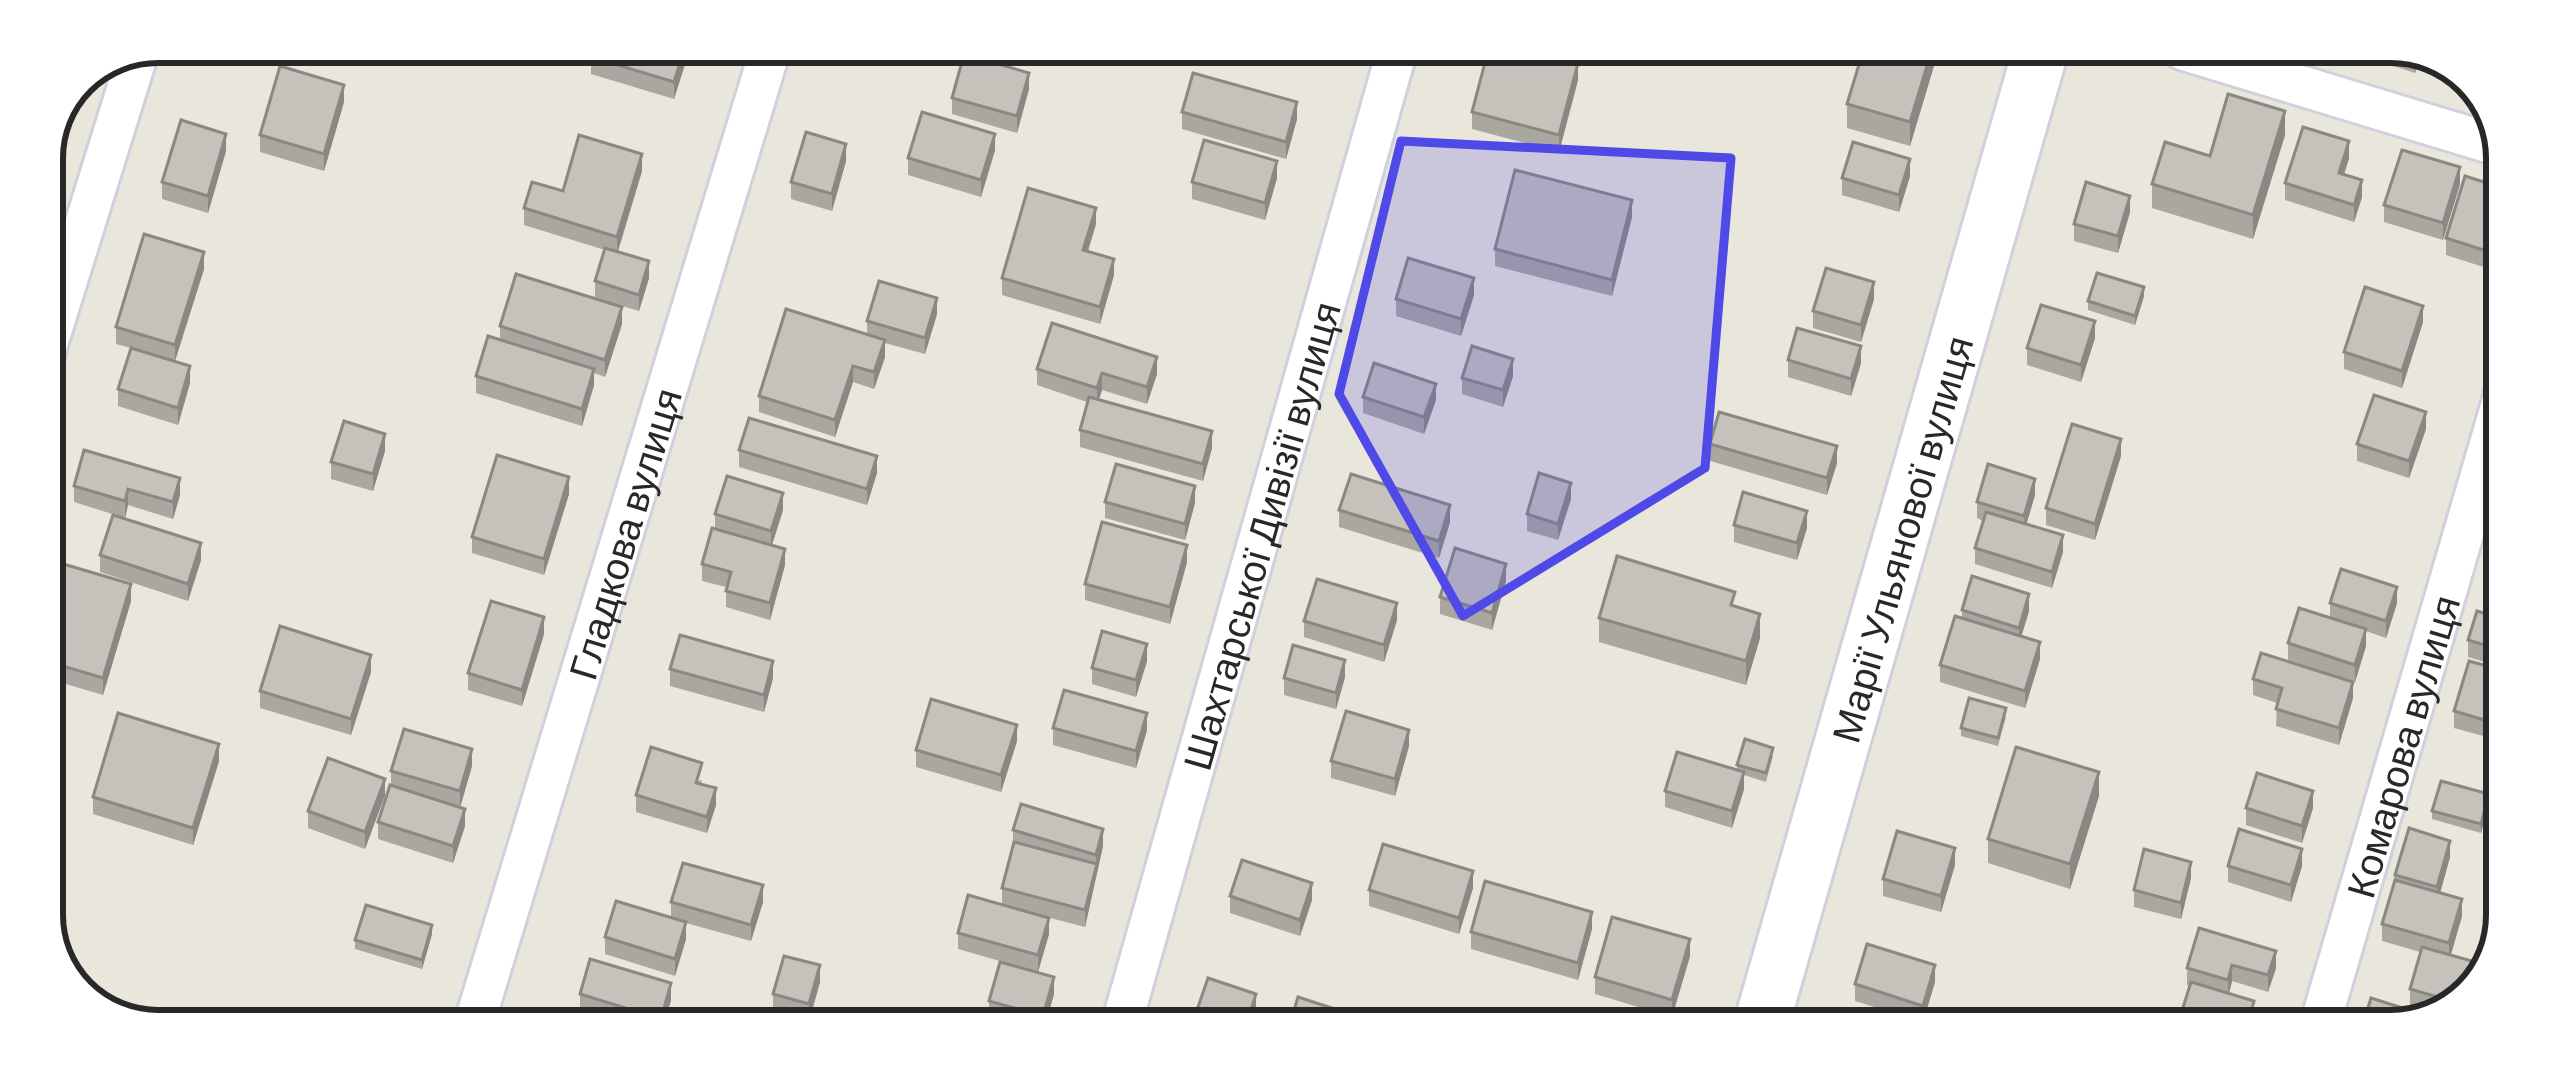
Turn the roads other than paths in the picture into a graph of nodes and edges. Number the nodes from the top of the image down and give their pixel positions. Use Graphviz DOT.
graph roads {
  1 [pos="766,63"];
  2 [pos="1394,63"];
  3 [pos="2037,63"];
  4 [pos="2226,63"];
  5 [pos="134,66"];
  6 [pos="2484,141"];
  7 [pos="63,294"];
  8 [pos="2486,456"];
  9 [pos="478,1010"];
  10 [pos="1126,1010"];
  11 [pos="1765,1010"];
  12 [pos="2324,1010"];
  1 -- 9 [label="street, Гладкова вулиця"];
  2 -- 10 [label="street, Шахтарської Дивізії вулиця"];
  3 -- 11 [label="street, Марії Ульянової вулиця"];
  4 -- 6 [label="street"];
  5 -- 7 [label="street"];
  8 -- 12 [label="street, Комарова вулиця"];
}
